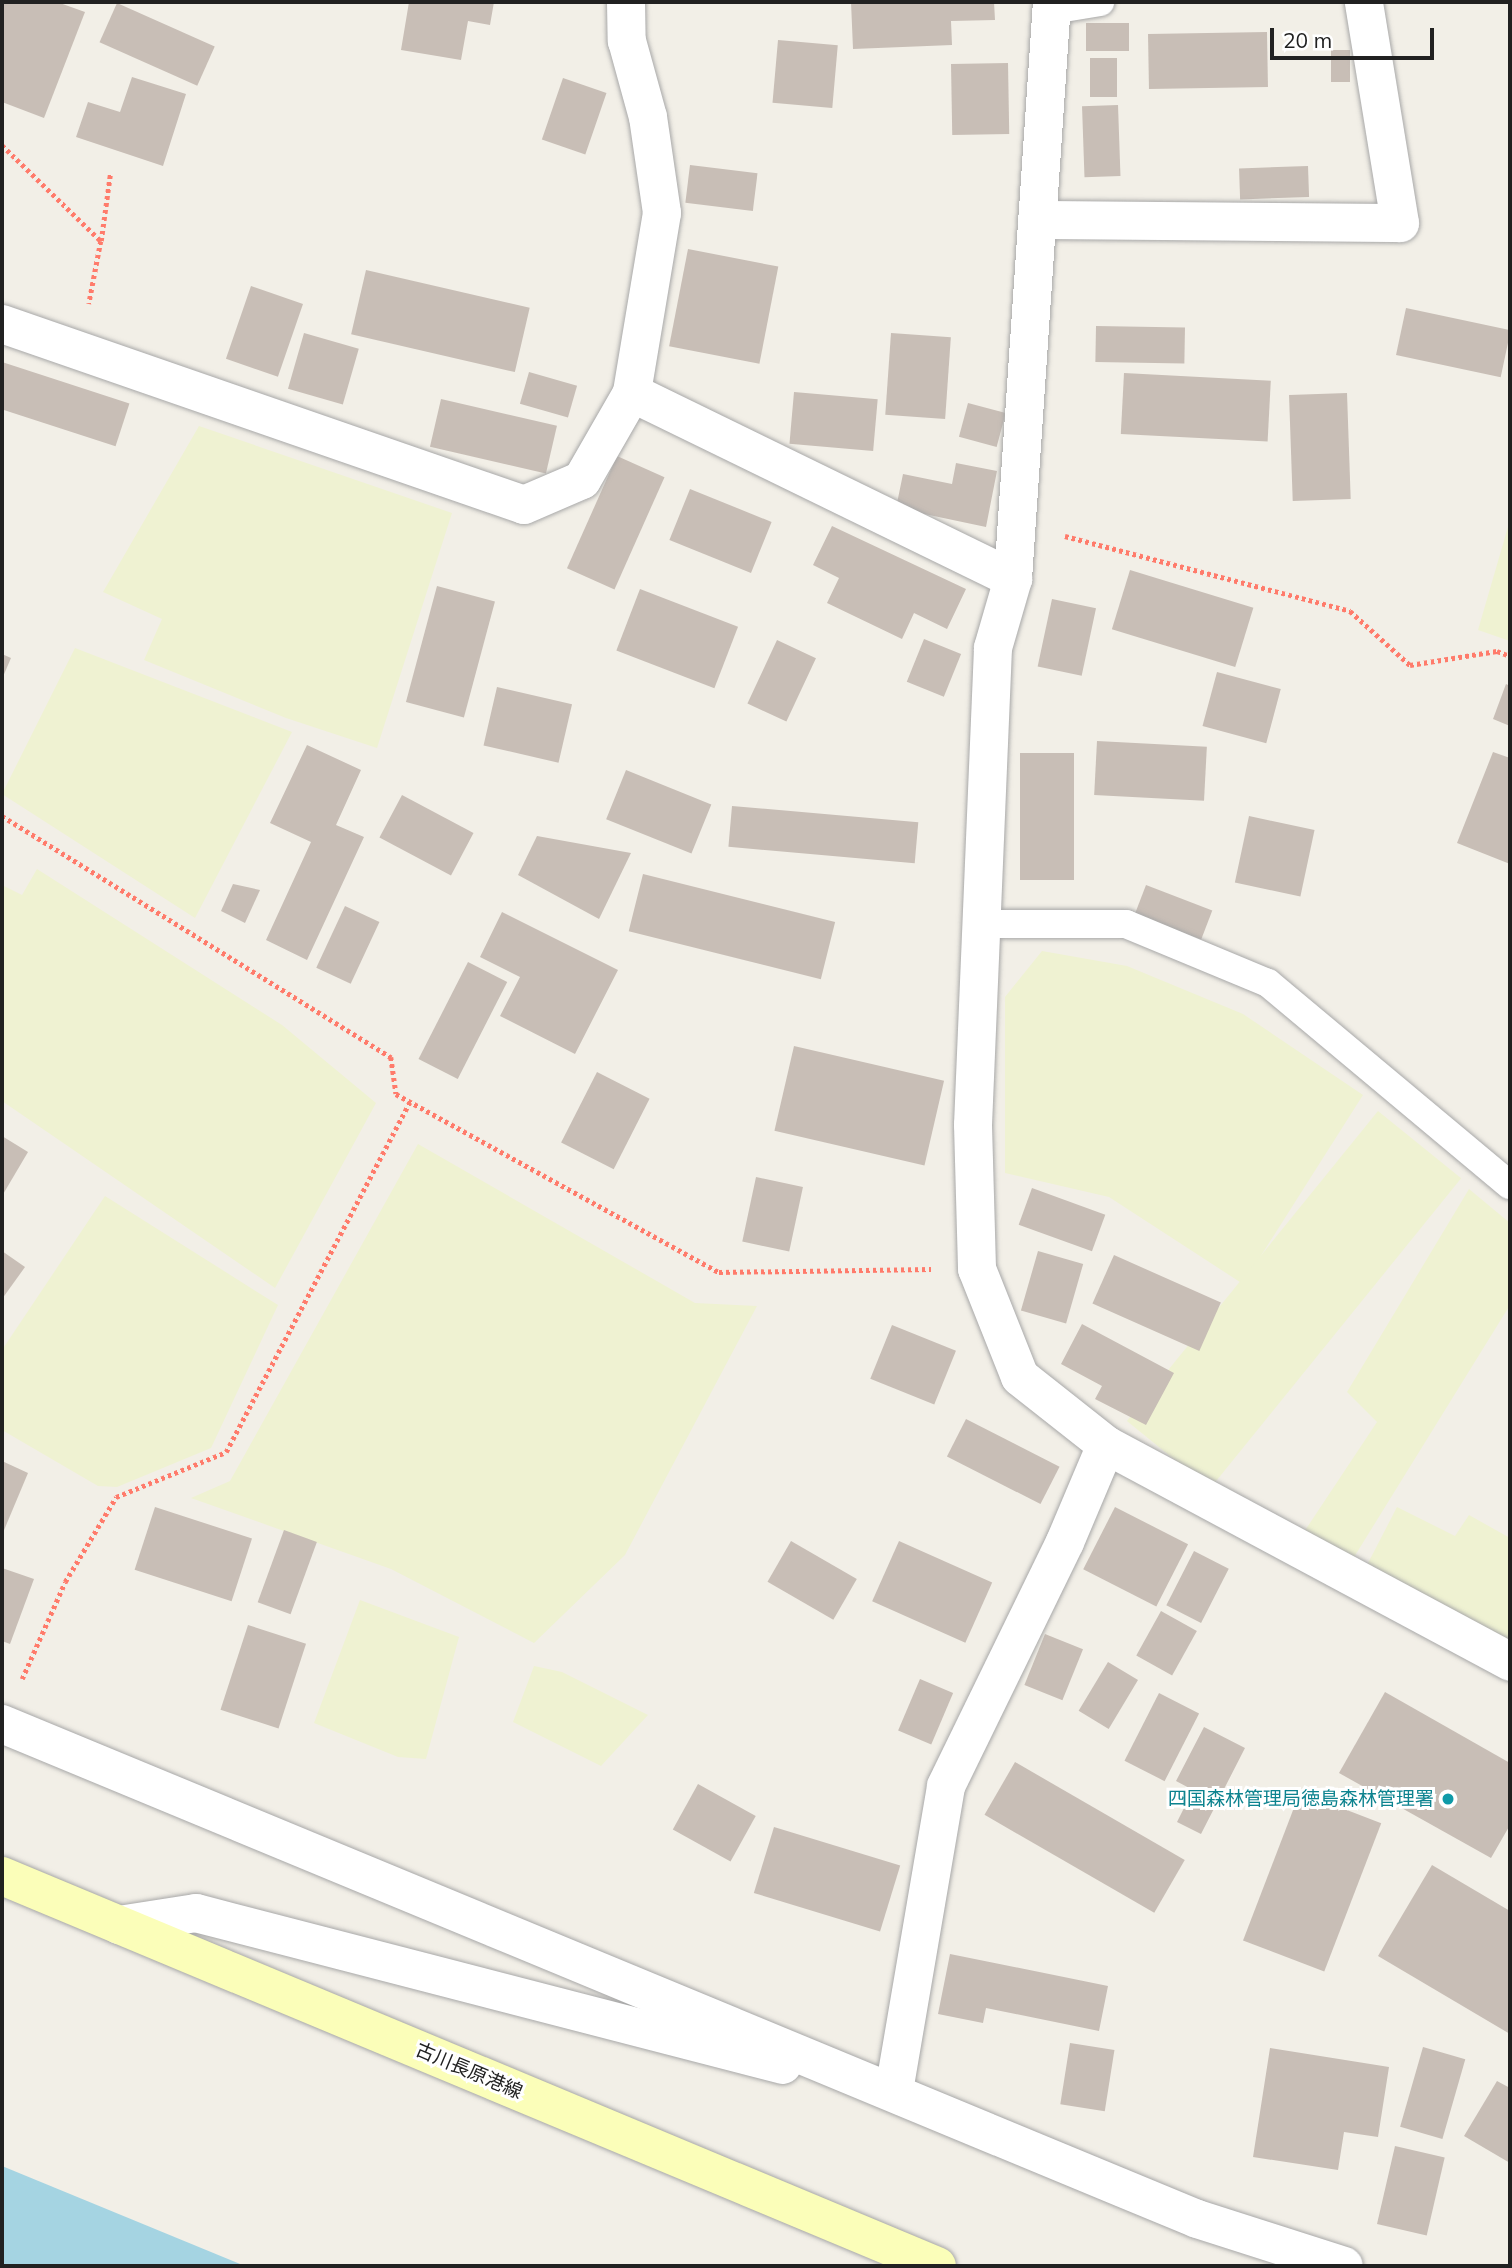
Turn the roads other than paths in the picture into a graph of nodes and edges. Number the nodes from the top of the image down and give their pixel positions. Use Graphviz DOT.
graph roads {
  1 [pos="626,2"];
  2 [pos="1100,2"];
  3 [pos="1364,2"];
  4 [pos="1052,6"];
  5 [pos="1037,220"];
  6 [pos="2,324"];
  7 [pos="632,393"];
  8 [pos="1013,579"];
  9 [pos="981,924"];
  10 [pos="1510,1185"];
  11 [pos="1106,1445"];
  12 [pos="1510,1662"];
  13 [pos="2,1724"];
  14 [pos="2,1876"];
  15 [pos="119,1925"];
  16 [pos="894,2091"];
  17 [pos="937,2266"];
  18 [pos="1344,2266"];
  1 -- 7 [label="street"];
  2 -- 4 [label="lane"];
  3 -- 5 [label="street"];
  4 -- 5 [label="street"];
  5 -- 8 [label="street"];
  6 -- 7 [label="street"];
  7 -- 8 [label="street"];
  8 -- 9 [label="street"];
  9 -- 10 [label="lane"];
  9 -- 11 [label="street"];
  11 -- 12 [label="street"];
  11 -- 16 [label="street"];
  13 -- 16 [label="street"];
  14 -- 15 [label="main road, 古川長原港線"];
  15 -- 16 [label="street"];
  15 -- 17 [label="main road, 古川長原港線"];
  16 -- 18 [label="street"];
}
